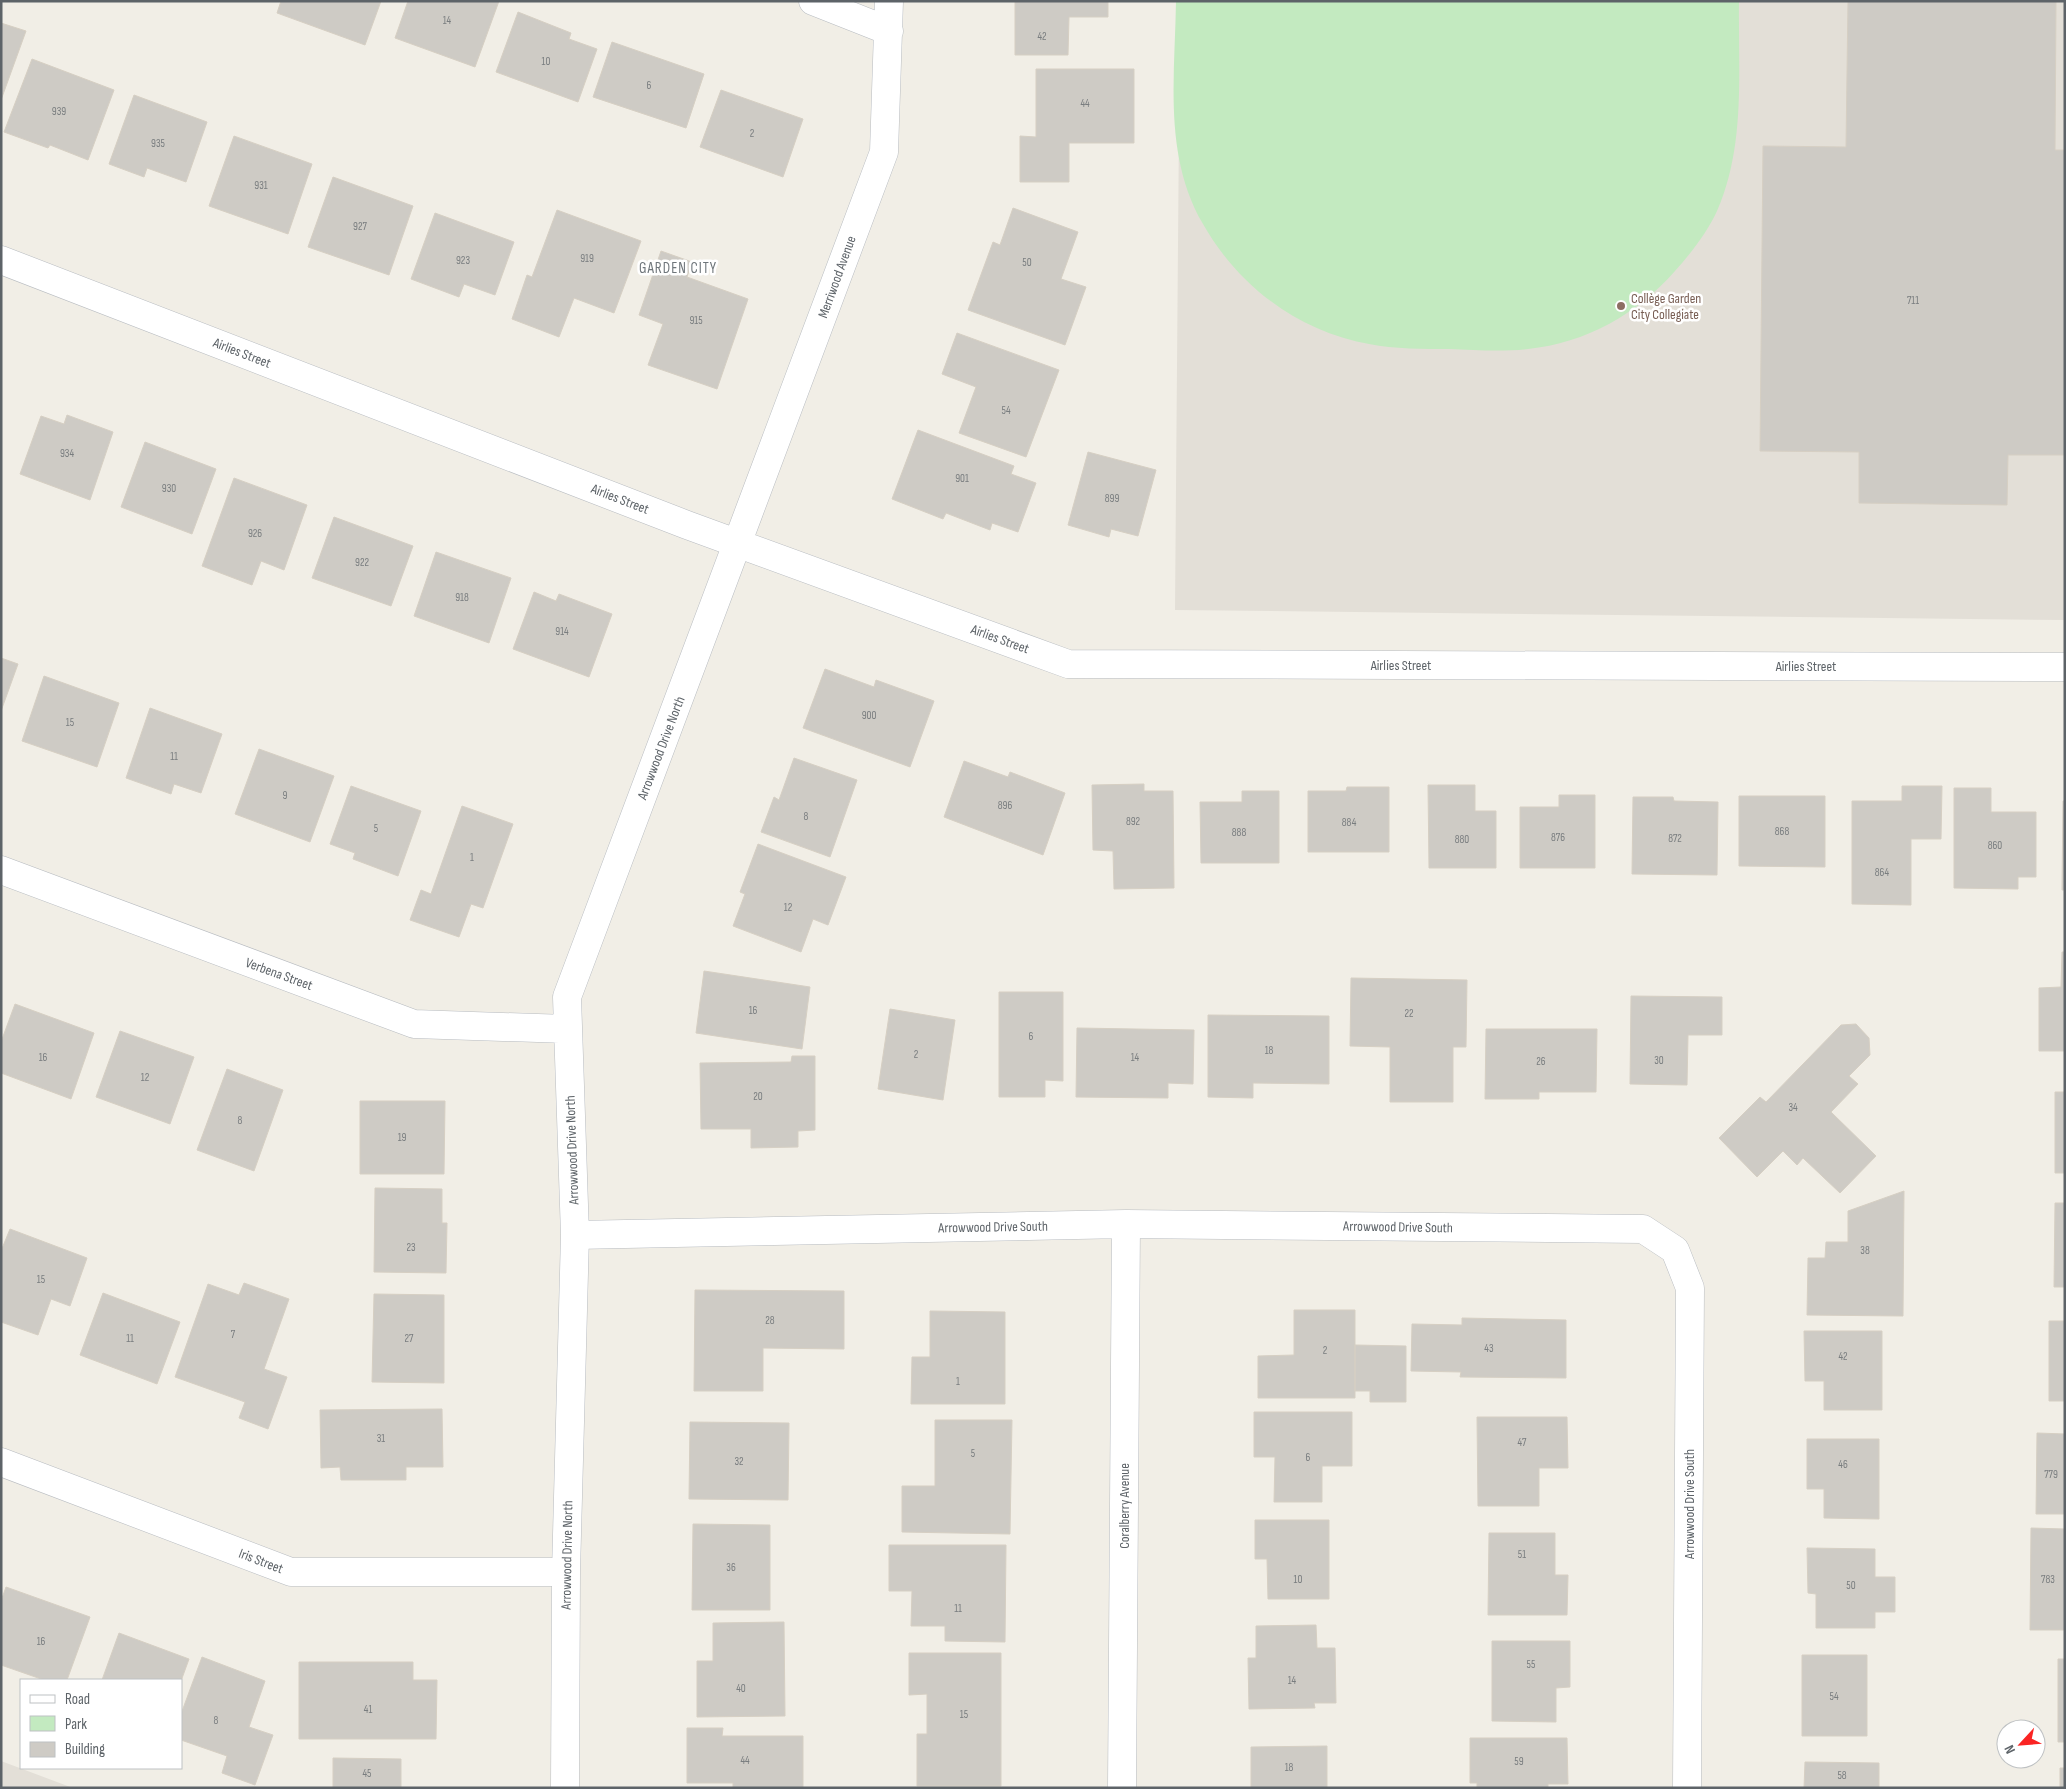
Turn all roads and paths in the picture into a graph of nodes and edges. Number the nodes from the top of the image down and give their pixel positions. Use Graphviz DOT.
graph roads {
  1 [pos="813,1"];
  2 [pos="889,1"];
  3 [pos="889,31"];
  4 [pos="1,260"];
  5 [pos="738,544"];
  6 [pos="2065,667"];
  7 [pos="1,870"];
  8 [pos="567,1029"];
  9 [pos="1126,1224"];
  10 [pos="575,1235"];
  11 [pos="1,1462"];
  12 [pos="566,1572"];
  13 [pos="565,1788"];
  14 [pos="1122,1788"];
  15 [pos="1687,1788"];
  1 -- 3 [label="street"];
  2 -- 3 [label="street, Merriwood Avenue"];
  3 -- 5 [label="street, Merriwood Avenue"];
  4 -- 5 [label="street, Airlies Street"];
  5 -- 6 [label="street, Airlies Street"];
  5 -- 8 [label="street, Arrowwood Drive North"];
  7 -- 8 [label="street, Verbena Street"];
  8 -- 10 [label="street, Arrowwood Drive North"];
  9 -- 10 [label="street, Arrowwood Drive South"];
  9 -- 14 [label="street, Coralberry Avenue"];
  9 -- 15 [label="street, Arrowwood Drive South"];
  10 -- 12 [label="street, Arrowwood Drive North"];
  11 -- 12 [label="street, Iris Street"];
  12 -- 13 [label="street, Arrowwood Drive North"];
}
